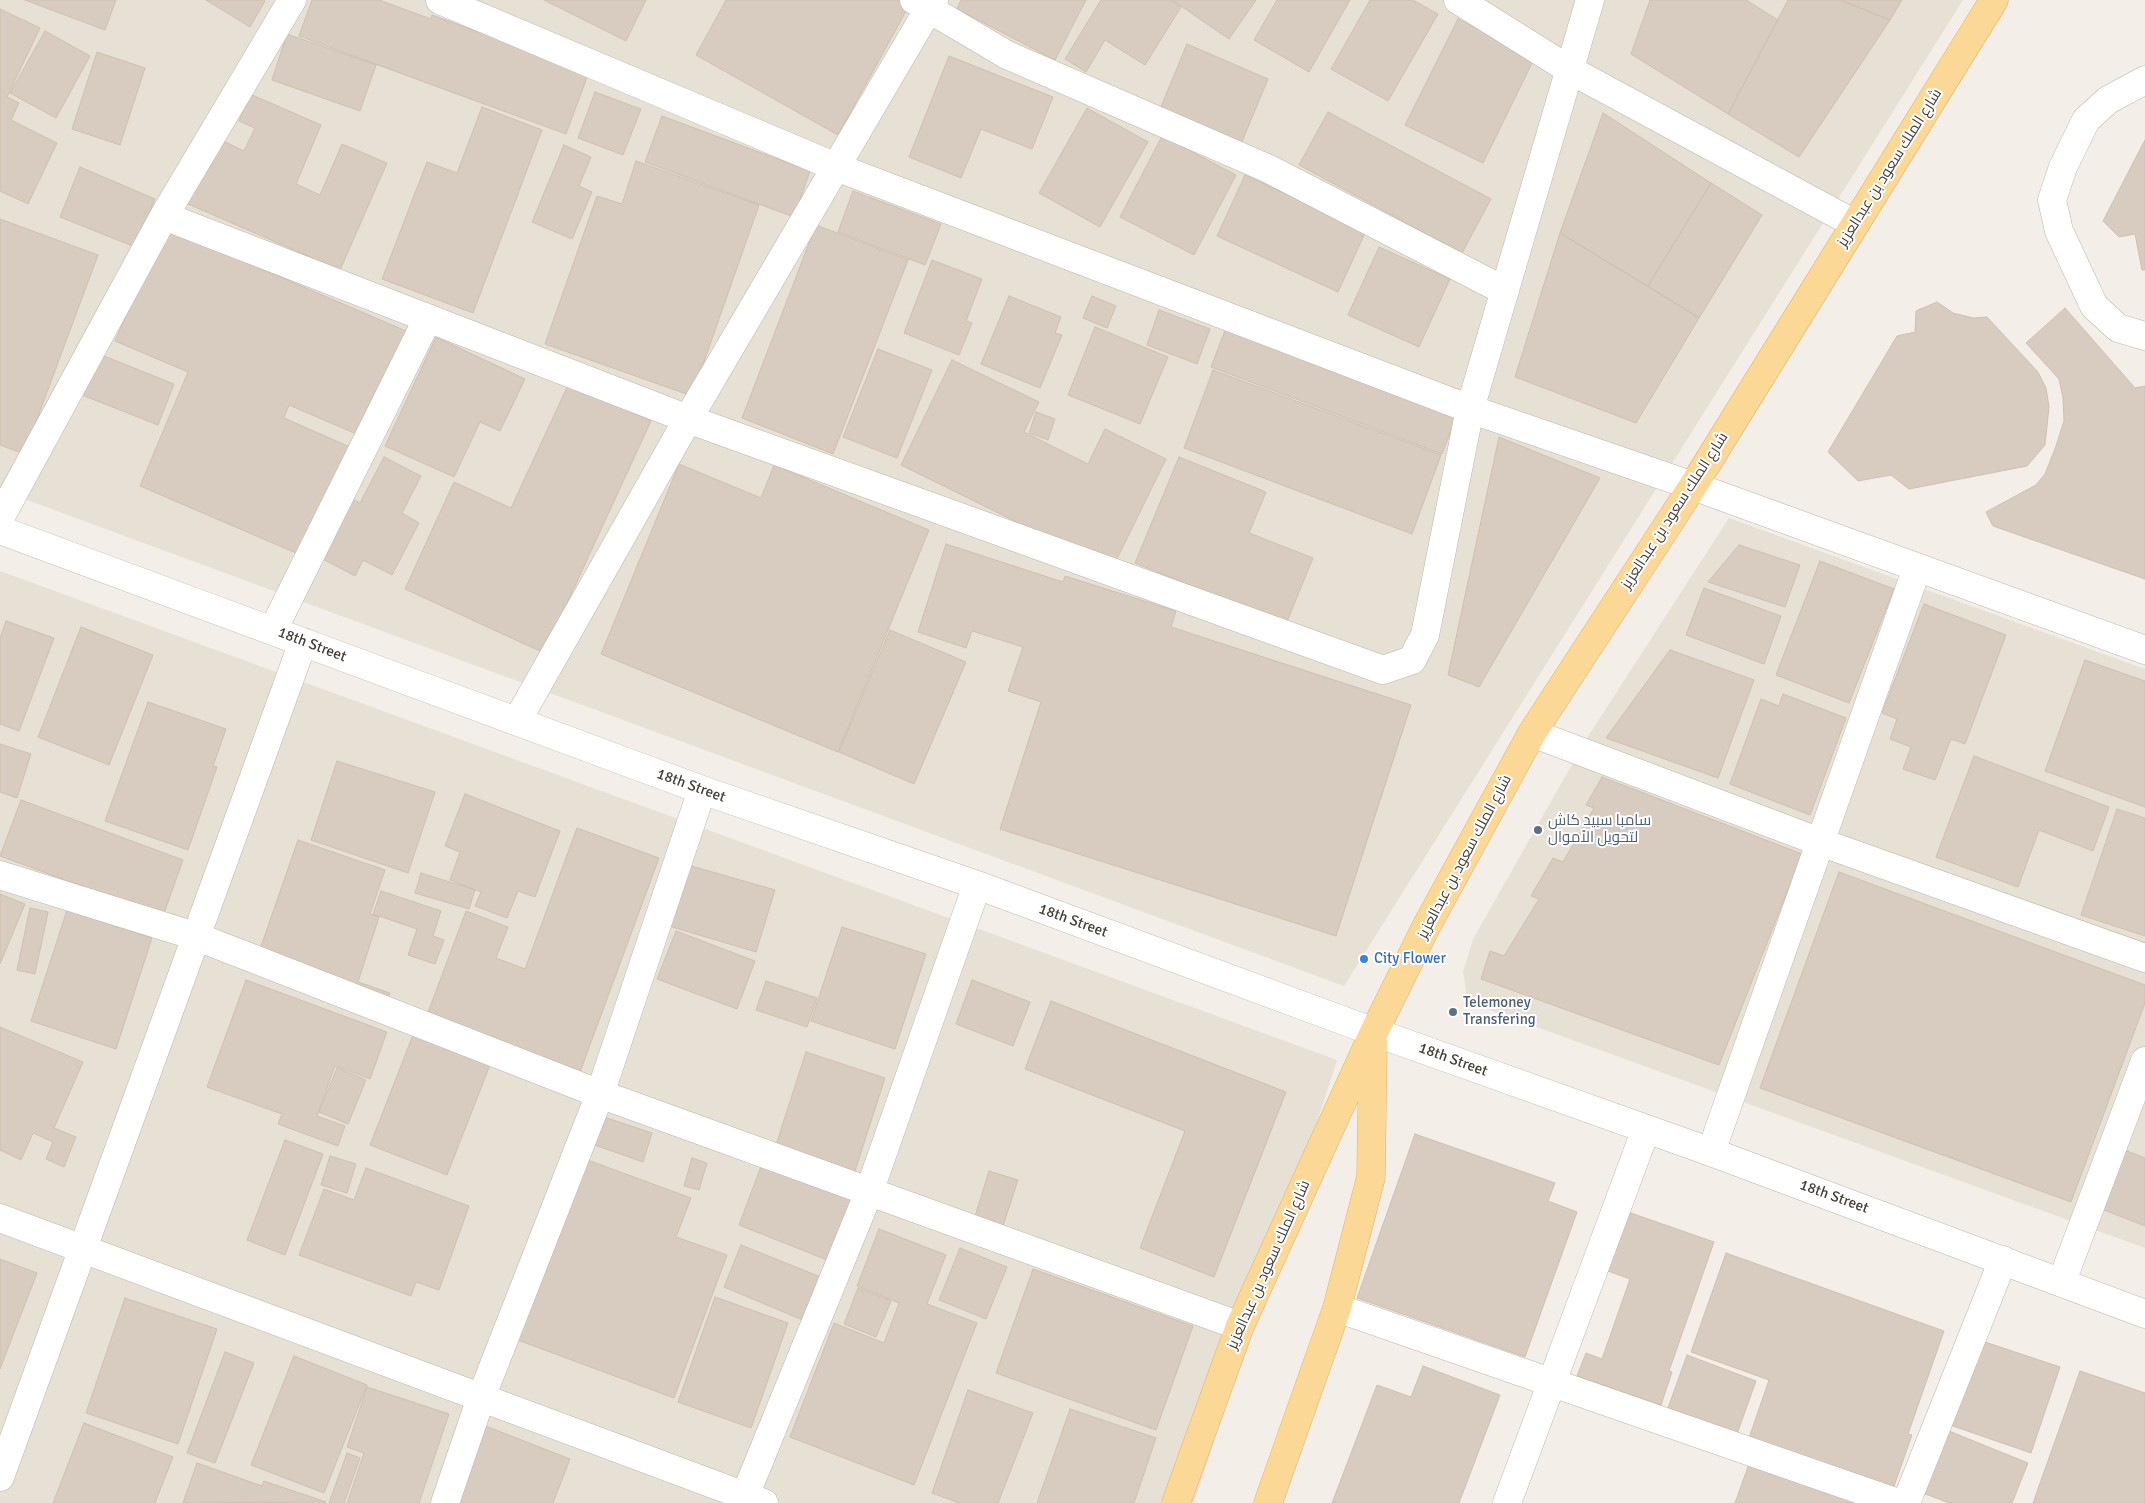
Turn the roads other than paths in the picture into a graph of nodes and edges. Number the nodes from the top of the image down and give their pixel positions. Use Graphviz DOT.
graph roads {
  1 [pos="292,0"];
  2 [pos="440,0"];
  3 [pos="1458,0"];
  4 [pos="1590,0"];
  5 [pos="1994,0"];
  6 [pos="926,3"];
  7 [pos="1570,70"];
  8 [pos="2145,80"];
  9 [pos="836,167"];
  10 [pos="164,216"];
  11 [pos="1855,224"];
  12 [pos="1505,291"];
  13 [pos="428,318"];
  14 [pos="2145,336"];
  15 [pos="1470,409"];
  16 [pos="688,419"];
  17 [pos="1693,486"];
  18 [pos="0,518"];
  19 [pos="0,530"];
  20 [pos="1916,568"];
  21 [pos="273,630"];
  22 [pos="303,642"];
  23 [pos="2145,650"];
  24 [pos="517,721"];
  25 [pos="1532,733"];
  26 [pos="702,790"];
  27 [pos="1820,842"];
  28 [pos="0,875"];
  29 [pos="977,886"];
  30 [pos="195,936"];
  31 [pos="2145,958"];
  32 [pos="1374,1032"];
  33 [pos="2145,1061"];
  34 [pos="600,1094"];
  35 [pos="1646,1129"];
  36 [pos="1711,1152"];
  37 [pos="870,1192"];
  38 [pos="0,1218"];
  39 [pos="82,1251"];
  40 [pos="2004,1260"];
  41 [pos="2062,1282"];
  42 [pos="1337,1308"];
  43 [pos="2145,1314"];
  44 [pos="1240,1326"];
  45 [pos="1552,1385"];
  46 [pos="481,1398"];
  47 [pos="0,1477"];
  48 [pos="750,1501"];
  49 [pos="445,1503"];
  50 [pos="1176,1503"];
  51 [pos="1268,1503"];
  52 [pos="1507,1503"];
  53 [pos="1898,1503"];
  54 [pos="1906,1503"];
  1 -- 10 [label="street"];
  2 -- 9 [label="street"];
  3 -- 7 [label="street"];
  4 -- 7 [label="street"];
  5 -- 11 [label="main road, شارع الملك سعود بن عبدالعزيز"];
  6 -- 9 [label="street"];
  6 -- 12 [label="street"];
  7 -- 11 [label="street"];
  7 -- 12 [label="street"];
  8 -- 14 [label="street"];
  9 -- 15 [label="street"];
  9 -- 16 [label="street"];
  10 -- 13 [label="street"];
  10 -- 18 [label="street"];
  11 -- 17 [label="main road, شارع الملك سعود بن عبدالعزيز"];
  12 -- 15 [label="street"];
  13 -- 16 [label="street"];
  13 -- 21 [label="street"];
  15 -- 16 [label="street"];
  15 -- 17 [label="street"];
  16 -- 24 [label="street"];
  17 -- 20 [label="street"];
  17 -- 25 [label="main road, شارع الملك سعود بن عبدالعزيز"];
  19 -- 21 [label="street, 18th Street"];
  20 -- 23 [label="street"];
  20 -- 27 [label="street"];
  21 -- 22 [label="street, 18th Street"];
  22 -- 24 [label="street, 18th Street"];
  22 -- 30 [label="street"];
  24 -- 26 [label="street, 18th Street"];
  25 -- 27 [label="street"];
  25 -- 32 [label="main road, شارع الملك سعود بن عبدالعزيز"];
  26 -- 29 [label="street, 18th Street"];
  26 -- 34 [label="street"];
  27 -- 31 [label="street"];
  27 -- 36 [label="street"];
  28 -- 30 [label="street"];
  29 -- 32 [label="street, 18th Street"];
  29 -- 37 [label="street"];
  30 -- 34 [label="street"];
  30 -- 39 [label="street"];
  32 -- 35 [label="street, 18th Street"];
  32 -- 42 [label="main road, شارع الملك سعود بن عبدالعزيز"];
  32 -- 44 [label="main road, شارع الملك سعود بن عبدالعزيز"];
  33 -- 41 [label="street"];
  34 -- 37 [label="street"];
  34 -- 46 [label="street"];
  35 -- 36 [label="street, 18th Street"];
  35 -- 45 [label="street"];
  36 -- 40 [label="street, 18th Street"];
  37 -- 44 [label="street"];
  37 -- 48 [label="street"];
  38 -- 39 [label="street"];
  39 -- 46 [label="street"];
  39 -- 47 [label="street"];
  40 -- 41 [label="street, 18th Street"];
  40 -- 54 [label="street"];
  41 -- 43 [label="street, 18th Street"];
  42 -- 45 [label="street"];
  42 -- 51 [label="main road, شارع الملك سعود بن عبدالعزيز"];
  44 -- 50 [label="main road, شارع الملك سعود بن عبدالعزيز"];
  45 -- 52 [label="street"];
  45 -- 53 [label="street"];
  46 -- 48 [label="street"];
  46 -- 49 [label="street"];
}
